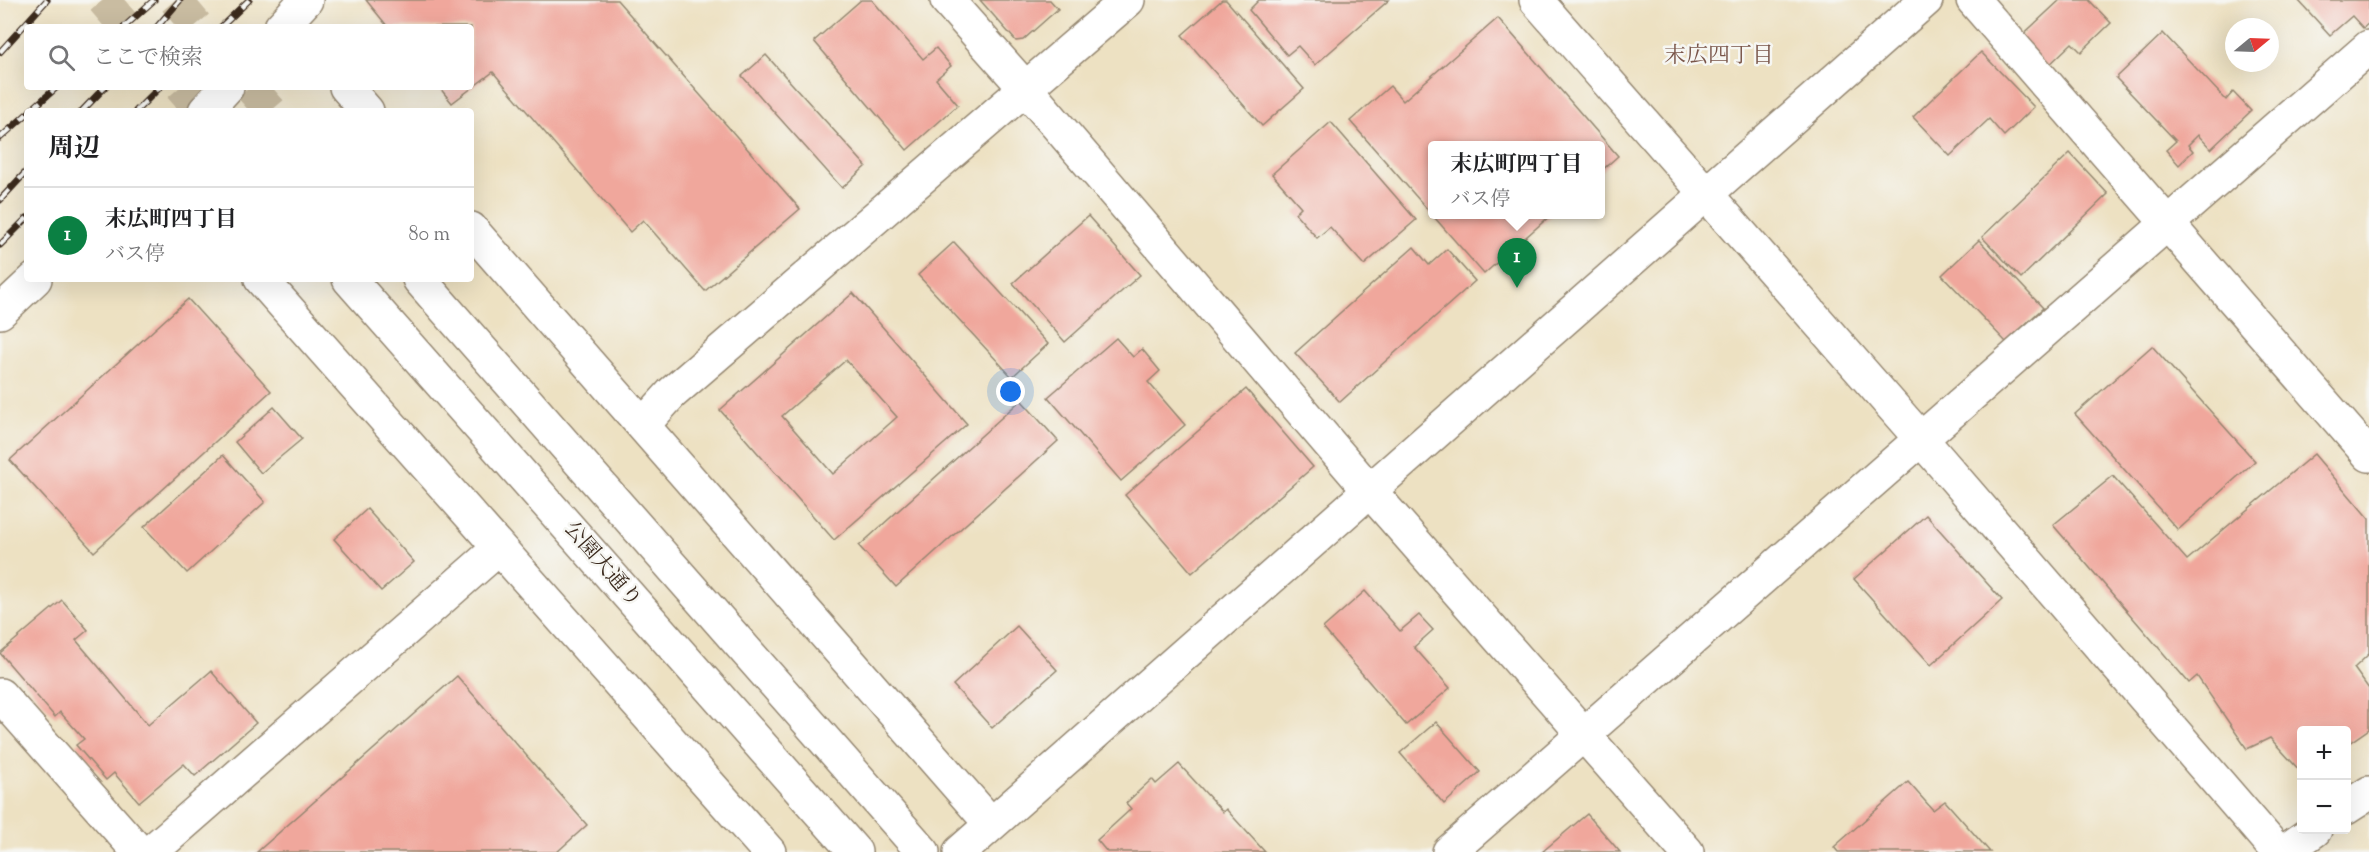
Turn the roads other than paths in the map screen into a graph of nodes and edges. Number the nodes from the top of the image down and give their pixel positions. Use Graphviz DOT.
graph roads {
  1 [pos="947,0"];
  2 [pos="1128,0"];
  3 [pos="1536,0"];
  4 [pos="1926,0"];
  5 [pos="1973,0"];
  6 [pos="2369,47"];
  7 [pos="1026,89"];
  8 [pos="223,90"];
  9 [pos="349,90"];
  10 [pos="208,108"];
  11 [pos="364,108"];
  12 [pos="1706,194"];
  13 [pos="2168,222"];
  14 [pos="474,232"];
  15 [pos="32,282"];
  16 [pos="264,282"];
  17 [pos="352,282"];
  18 [pos="422,282"];
  19 [pos="0,312"];
  20 [pos="643,425"];
  21 [pos="1921,439"];
  22 [pos="2369,455"];
  23 [pos="1369,490"];
  24 [pos="499,548"];
  25 [pos="0,695"];
  26 [pos="1584,733"];
  27 [pos="2369,793"];
  28 [pos="2351,805"];
  29 [pos="991,824"];
  30 [pos="2309,834"];
  31 [pos="139,852"];
  32 [pos="151,852"];
  33 [pos="769,852"];
  34 [pos="855,852"];
  35 [pos="923,852"];
  36 [pos="960,852"];
  37 [pos="1449,852"];
  38 [pos="1687,852"];
  39 [pos="2278,852"];
  40 [pos="2284,852"];
  1 -- 7 [label="street"];
  2 -- 7 [label="street"];
  3 -- 12 [label="street"];
  4 -- 12 [label="street"];
  5 -- 13 [label="street"];
  6 -- 13 [label="street"];
  7 -- 20 [label="street"];
  7 -- 23 [label="street"];
  8 -- 10 [label="street"];
  9 -- 11 [label="street"];
  12 -- 21 [label="street"];
  12 -- 23 [label="street"];
  13 -- 21 [label="street"];
  13 -- 22 [label="street"];
  14 -- 20 [label="street"];
  15 -- 19 [label="street"];
  16 -- 24 [label="street"];
  17 -- 34 [label="street, 公園大通り"];
  18 -- 35 [label="street"];
  20 -- 29 [label="street"];
  21 -- 26 [label="street"];
  21 -- 39 [label="street"];
  23 -- 26 [label="street"];
  23 -- 29 [label="street"];
  24 -- 32 [label="street"];
  24 -- 33 [label="street"];
  25 -- 31 [label="street"];
  26 -- 37 [label="street"];
  26 -- 38 [label="street"];
  27 -- 28 [label="street"];
  29 -- 36 [label="street"];
  30 -- 40 [label="street"];
}
